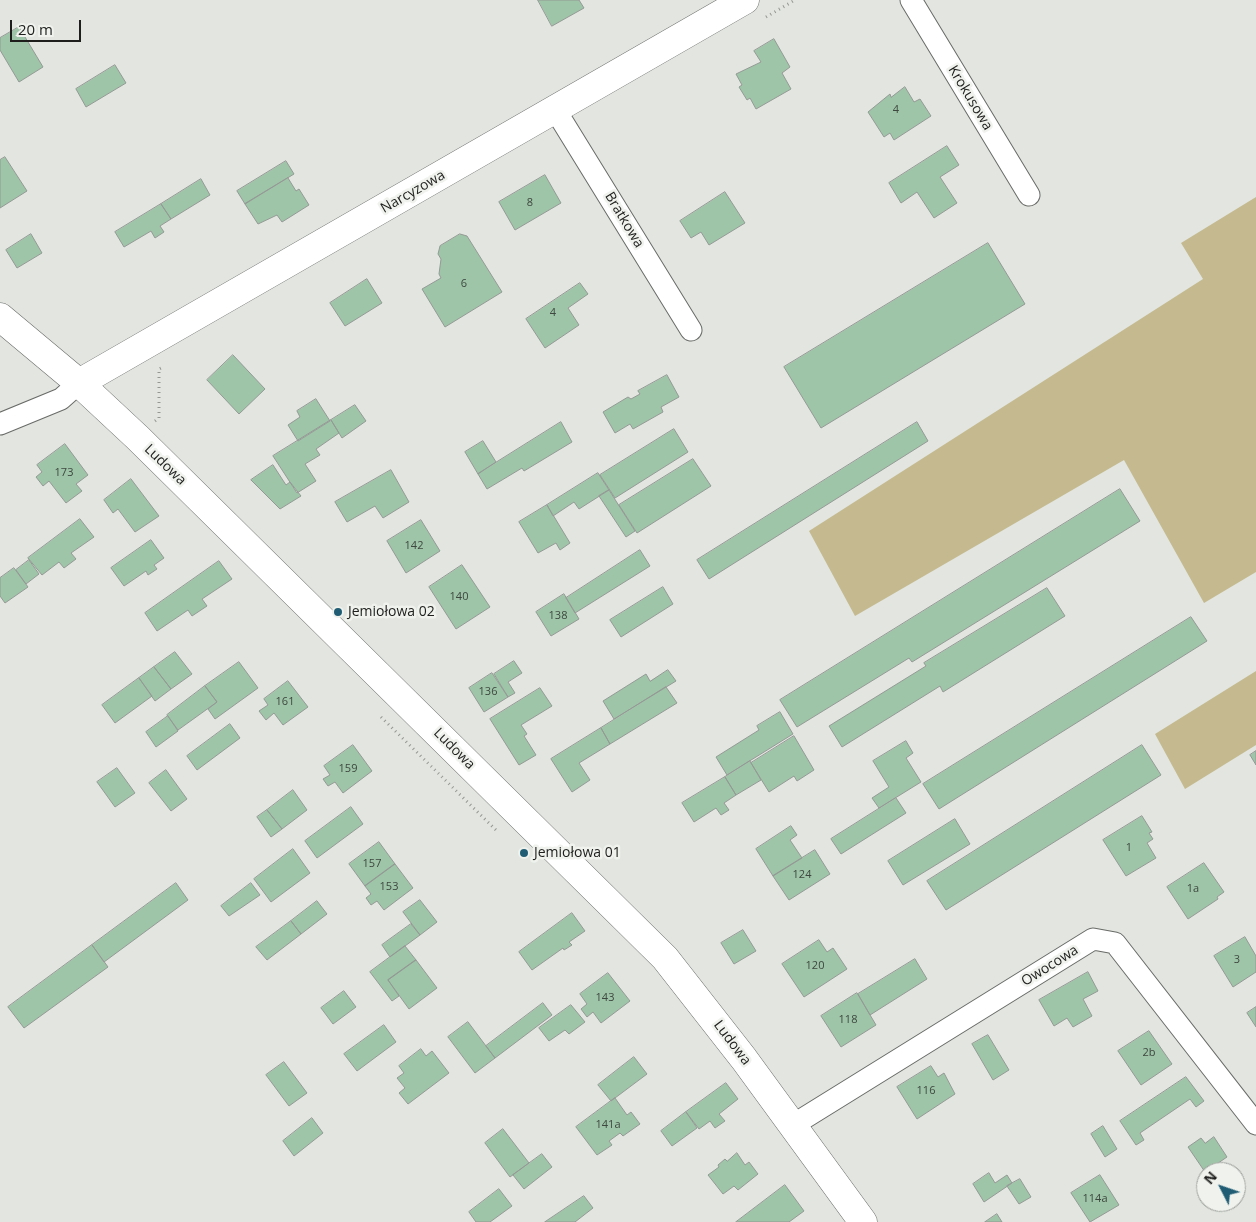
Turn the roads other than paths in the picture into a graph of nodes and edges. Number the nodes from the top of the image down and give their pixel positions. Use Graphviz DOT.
graph roads {
  1 [pos="911,0"];
  2 [pos="754,10"];
  3 [pos="556,111"];
  4 [pos="1029,195"];
  5 [pos="0,318"];
  6 [pos="691,330"];
  7 [pos="79,383"];
  8 [pos="0,424"];
  9 [pos="1256,1124"];
  10 [pos="793,1125"];
  11 [pos="863,1222"];
  1 -- 4 [label="street, Krokusowa"];
  2 -- 3 [label="main road, Narcyzowa"];
  3 -- 6 [label="street, Bratkowa"];
  3 -- 7 [label="main road, Narcyzowa"];
  5 -- 7 [label="main road, Ludowa"];
  7 -- 8 [label="street"];
  7 -- 10 [label="main road, Ludowa"];
  9 -- 10 [label="street, Owocowa"];
  10 -- 11 [label="main road, Ludowa"];
}
